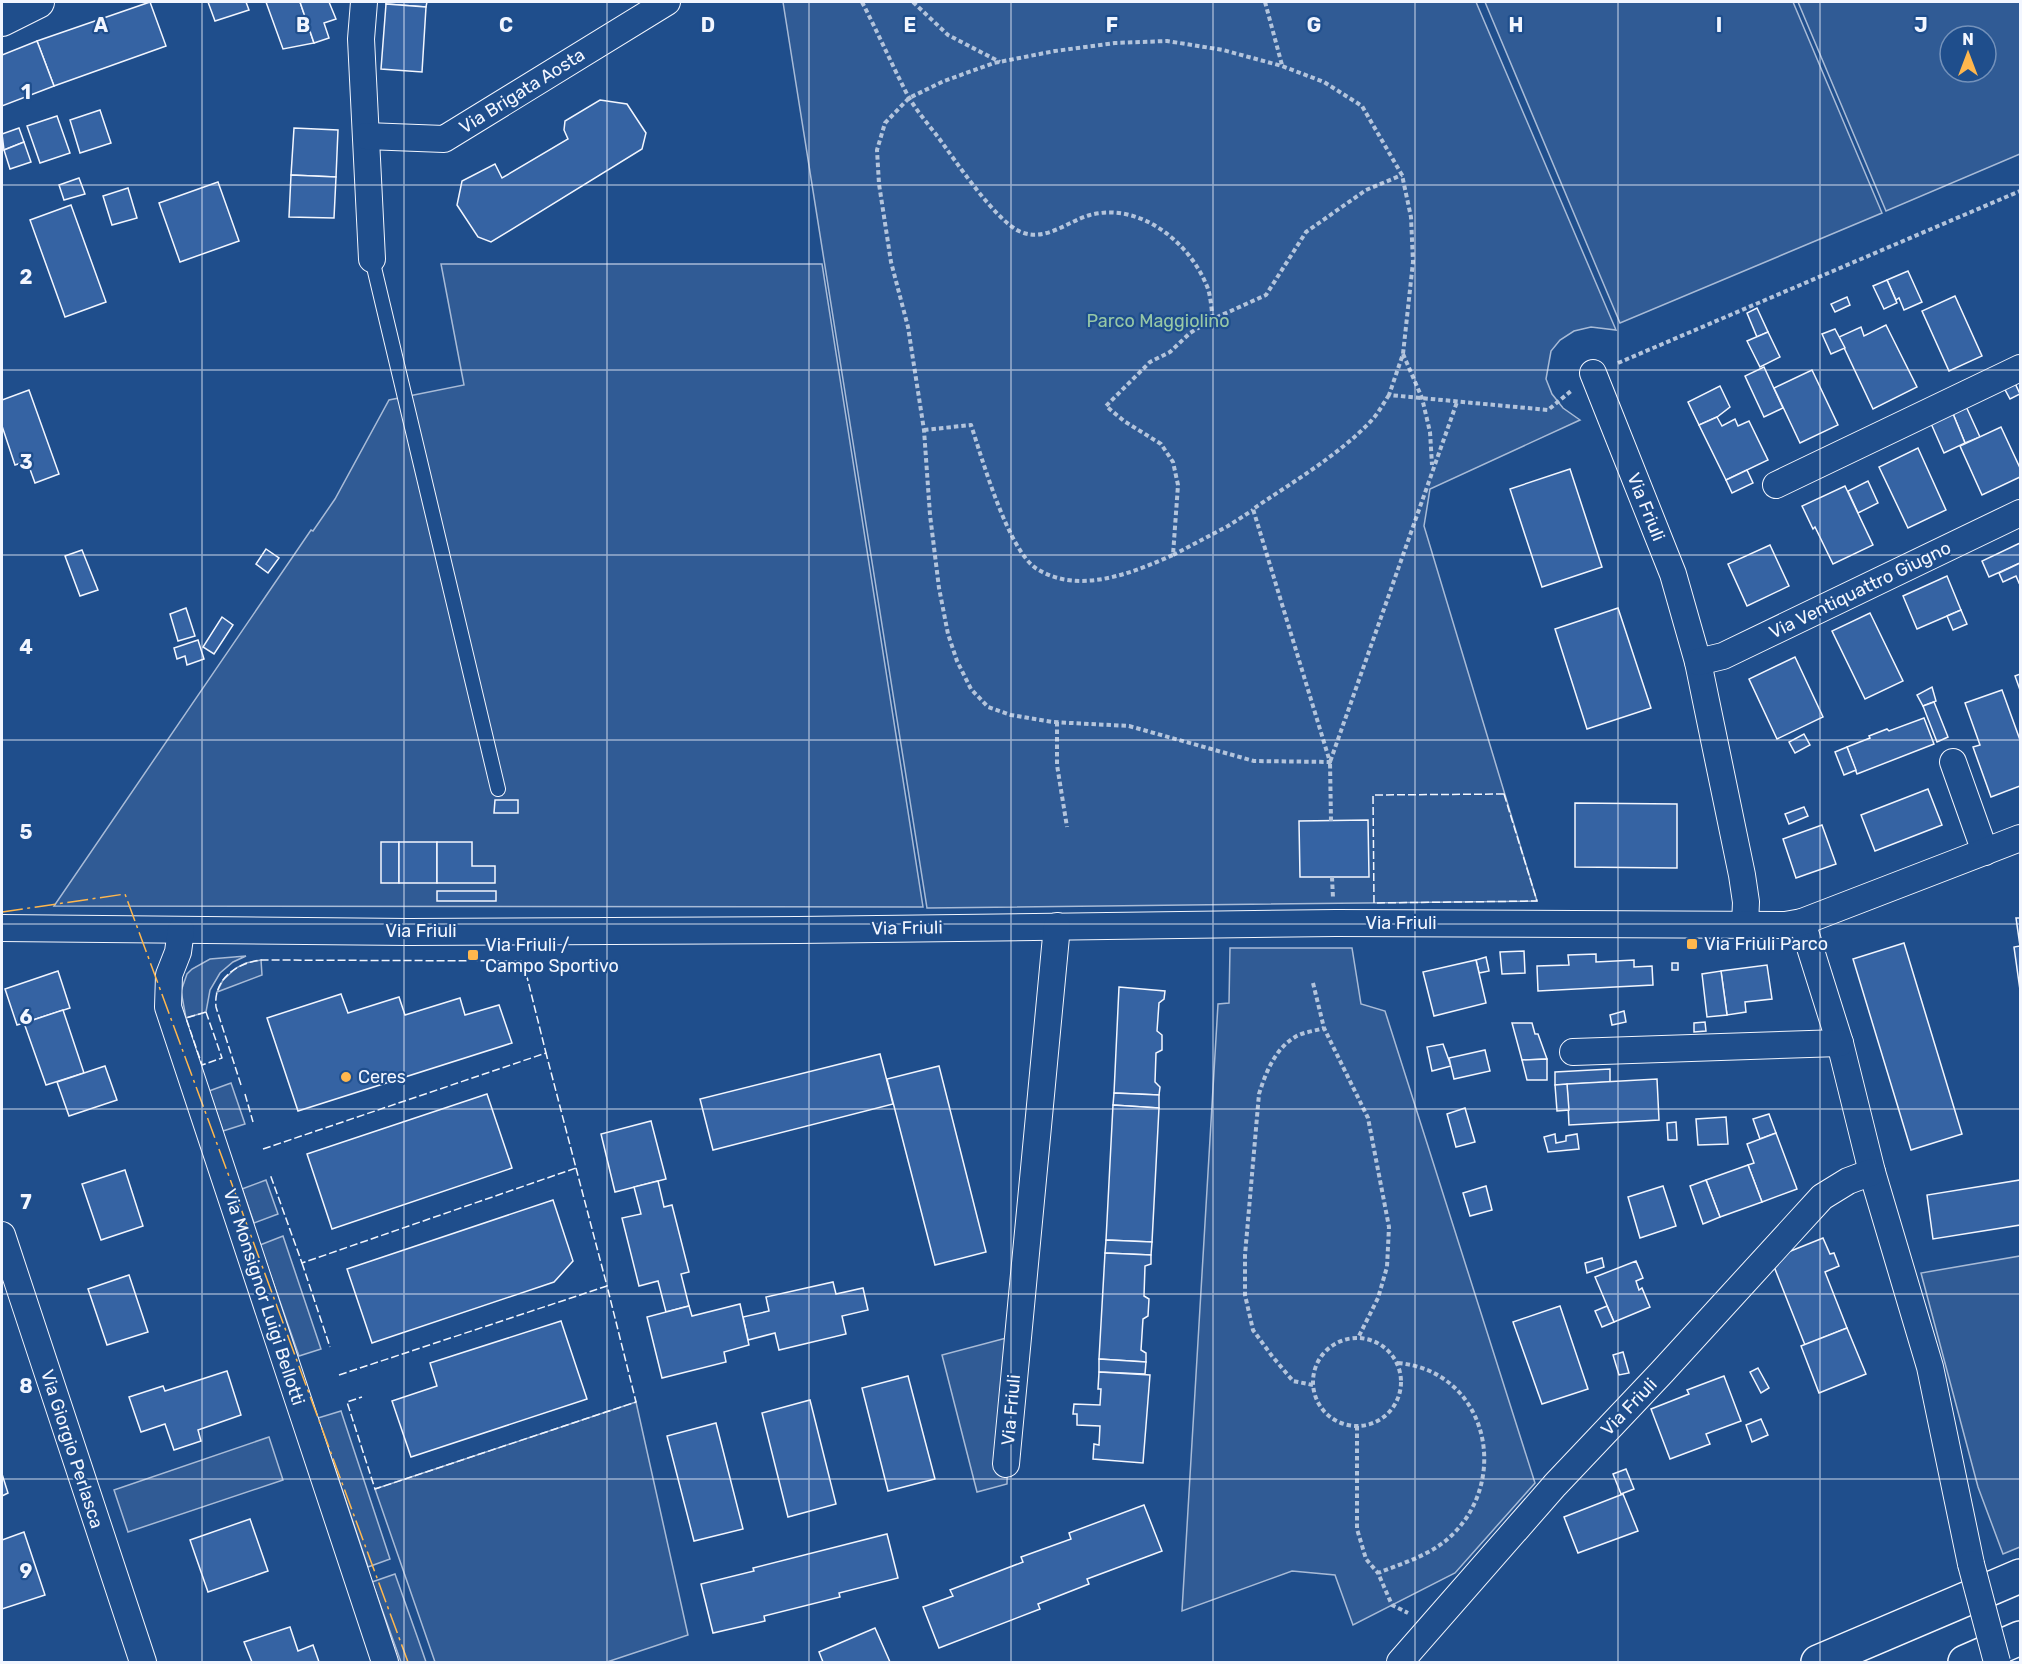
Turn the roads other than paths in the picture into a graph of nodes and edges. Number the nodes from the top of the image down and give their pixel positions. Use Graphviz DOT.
graph roads {
  1 [pos="38,2"];
  2 [pos="364,2"];
  3 [pos="667,2"];
  4 [pos="2,20"];
  5 [pos="366,136"];
  6 [pos="372,259"];
  7 [pos="2020,368"];
  8 [pos="1593,373"];
  9 [pos="1776,485"];
  10 [pos="2020,513"];
  11 [pos="1698,662"];
  12 [pos="1953,762"];
  13 [pos="498,789"];
  14 [pos="2020,838"];
  15 [pos="1985,852"];
  16 [pos="1802,922"];
  17 [pos="1745,925"];
  18 [pos="1057,926"];
  19 [pos="2,928"];
  20 [pos="181,930"];
  21 [pos="1840,1043"];
  22 [pos="1573,1052"];
  23 [pos="1872,1172"];
  24 [pos="2,1235"];
  25 [pos="1006,1464"];
  26 [pos="2020,1576"];
  27 [pos="2020,1638"];
  28 [pos="143,1662"];
  29 [pos="385,1662"];
  30 [pos="1400,1662"];
  31 [pos="1818,1662"];
  32 [pos="1965,1662"];
  33 [pos="1996,1662"];
  1 -- 4 [label="street"];
  2 -- 5 [label="street"];
  3 -- 5 [label="street, Via Brigata Aosta"];
  5 -- 6 [label="street"];
  6 -- 13 [label="lane"];
  7 -- 9 [label="street"];
  8 -- 11 [label="street, Via Friuli"];
  10 -- 11 [label="street, Via Ventiquattro Giugno"];
  11 -- 17 [label="street, Via Friuli"];
  12 -- 15 [label="street"];
  14 -- 15 [label="street, Via Friuli"];
  15 -- 16 [label="street, Via Friuli"];
  16 -- 17 [label="street, Via Friuli"];
  16 -- 21 [label="street"];
  17 -- 18 [label="street, Via Friuli"];
  18 -- 20 [label="street, Via Friuli"];
  18 -- 25 [label="street, Via Friuli"];
  19 -- 20 [label="street, Via Friuli"];
  20 -- 29 [label="street, Via Monsignor Luigi Bellotti"];
  21 -- 22 [label="street"];
  21 -- 23 [label="street"];
  23 -- 30 [label="street, Via Friuli"];
  23 -- 33 [label="street, bridge"];
  24 -- 28 [label="street, Via Giorgio Perlasca"];
  26 -- 31 [label="highway"];
  27 -- 32 [label="highway"];
}
